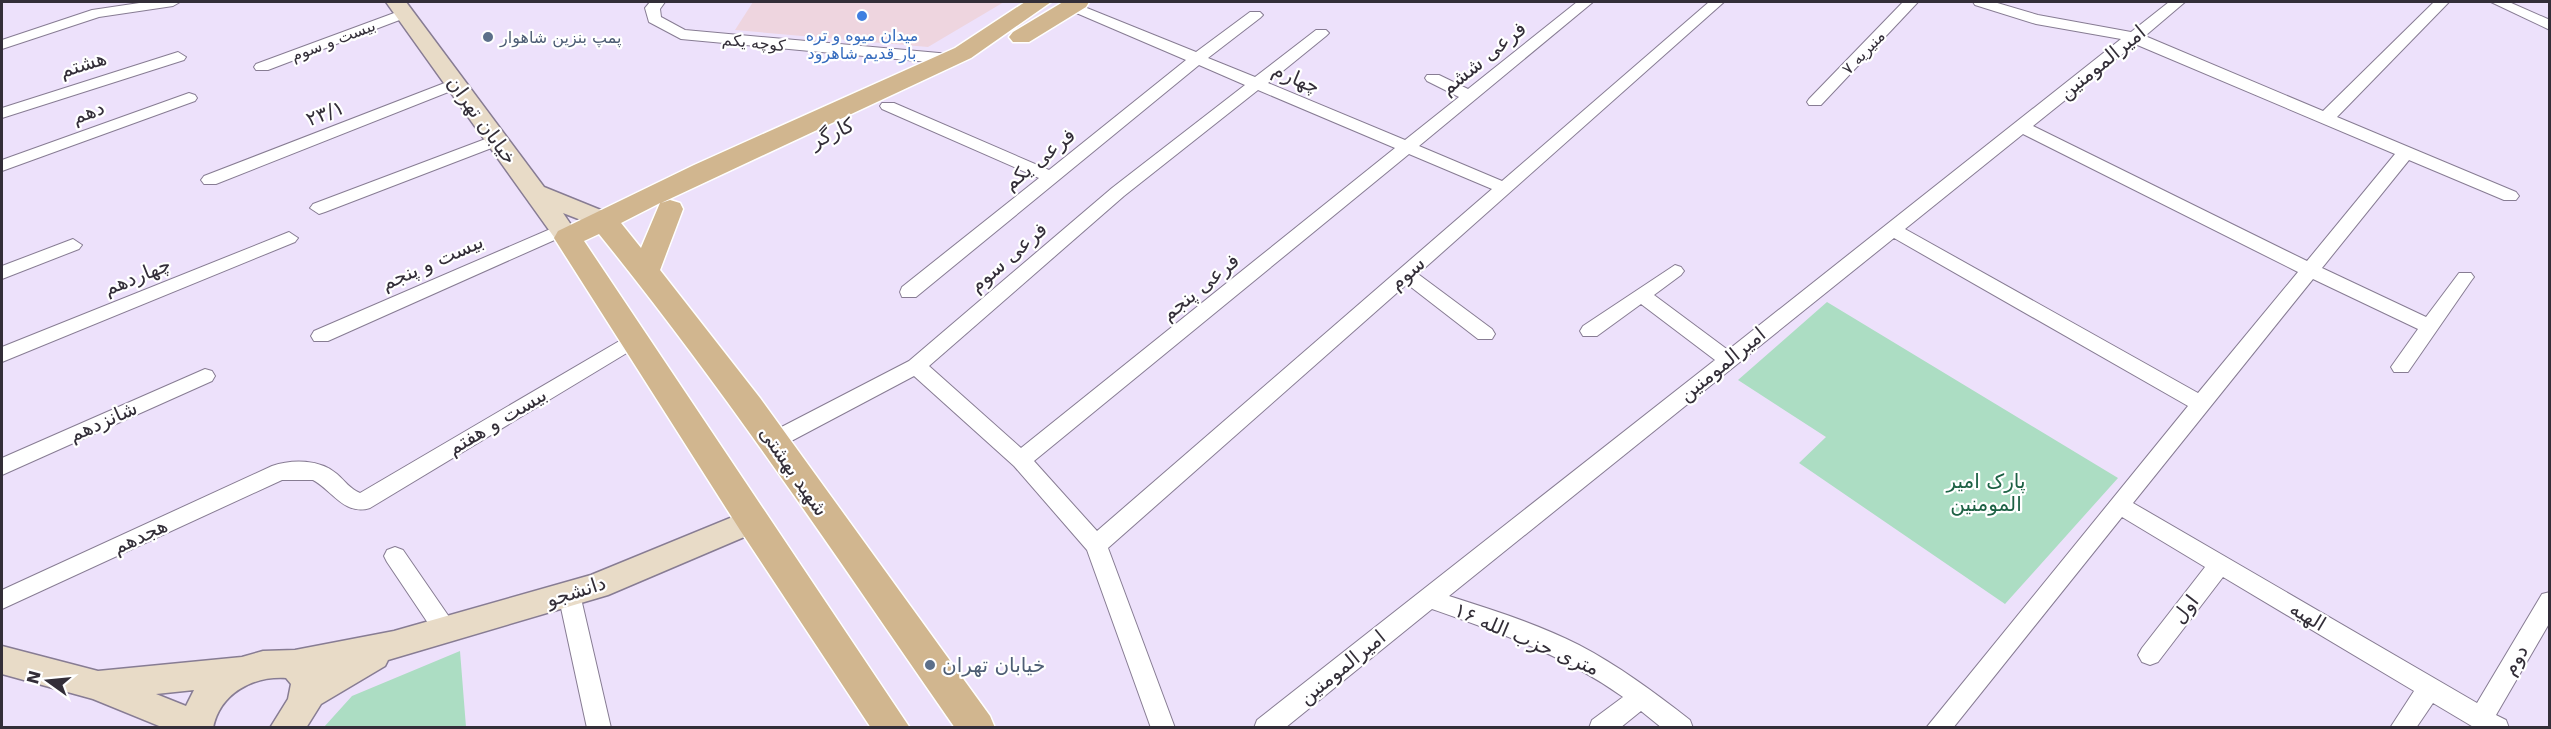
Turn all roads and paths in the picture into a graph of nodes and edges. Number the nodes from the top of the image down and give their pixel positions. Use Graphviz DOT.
graph roads {
  1 [pos="163,2"];
  2 [pos="658,2"];
  3 [pos="1040,2"];
  4 [pos="1586,2"];
  5 [pos="1717,2"];
  6 [pos="1911,2"];
  7 [pos="1980,2"];
  8 [pos="2178,2"];
  9 [pos="2442,2"];
  10 [pos="2498,2"];
  11 [pos="1075,4"];
  12 [pos="400,7"];
  13 [pos="1255,15"];
  14 [pos="2550,26"];
  15 [pos="1321,33"];
  16 [pos="2133,37"];
  17 [pos="2,45"];
  18 [pos="178,57"];
  19 [pos="950,59"];
  20 [pos="1197,59"];
  21 [pos="262,67"];
  22 [pos="1433,78"];
  23 [pos="455,84"];
  24 [pos="1257,84"];
  25 [pos="1469,96"];
  26 [pos="189,98"];
  27 [pos="1815,102"];
  28 [pos="888,106"];
  29 [pos="2,113"];
  30 [pos="2326,118"];
  31 [pos="2021,126"];
  32 [pos="496,140"];
  33 [pos="1407,147"];
  34 [pos="2406,152"];
  35 [pos="2,166"];
  36 [pos="1051,177"];
  37 [pos="210,180"];
  38 [pos="1504,188"];
  39 [pos="536,193"];
  40 [pos="2510,196"];
  41 [pos="319,208"];
  42 [pos="670,209"];
  43 [pos="610,228"];
  44 [pos="1892,229"];
  45 [pos="289,238"];
  46 [pos="570,240"];
  47 [pos="73,245"];
  48 [pos="2310,270"];
  49 [pos="646,271"];
  50 [pos="1675,272"];
  51 [pos="2,273"];
  52 [pos="1406,274"];
  53 [pos="2465,277"];
  54 [pos="909,292"];
  55 [pos="1641,295"];
  56 [pos="2430,327"];
  57 [pos="1590,331"];
  58 [pos="1485,334"];
  59 [pos="321,336"];
  60 [pos="633,340"];
  61 [pos="2,355"];
  62 [pos="1728,360"];
  63 [pos="916,366"];
  64 [pos="2401,367"];
  65 [pos="205,376"];
  66 [pos="2201,404"];
  67 [pos="773,441"];
  68 [pos="1021,460"];
  69 [pos="2,467"];
  70 [pos="279,472"];
  71 [pos="2119,505"];
  72 [pos="752,521"];
  73 [pos="1096,545"];
  74 [pos="395,556"];
  75 [pos="2220,564"];
  76 [pos="569,594"];
  77 [pos="1429,598"];
  78 [pos="2,600"];
  79 [pos="2550,601"];
  80 [pos="446,631"];
  81 [pos="394,645"];
  82 [pos="2150,655"];
  83 [pos="2,660"];
  84 [pos="295,664"];
  85 [pos="242,671"];
  86 [pos="96,685"];
  87 [pos="2430,688"];
  88 [pos="308,694"];
  89 [pos="1642,696"];
  90 [pos="2489,723"];
  91 [pos="196,726"];
  92 [pos="286,728"];
  93 [pos="600,728"];
  94 [pos="892,728"];
  95 [pos="977,728"];
  96 [pos="1163,728"];
  97 [pos="1266,728"];
  98 [pos="1601,728"];
  99 [pos="1681,728"];
  100 [pos="1938,728"];
  101 [pos="2402,728"];
  1 -- 17 [label="street"];
  2 -- 19 [label="street, کوچه یکم"];
  3 -- 19 [label="main road, کارگر"];
  4 -- 25 [label="street, فرعی ششم"];
  5 -- 38 [label="street, سوم"];
  6 -- 27 [label="street, منیریه ۷"];
  7 -- 16 [label="street"];
  8 -- 16 [label="street, امیرالمومنین"];
  9 -- 30 [label="street"];
  10 -- 14 [label="street"];
  11 -- 20 [label="street, چهارم"];
  11 -- 28 [label="main road, کارگر"];
  12 -- 21 [label="street, بیست و سوم"];
  12 -- 23 [label="street, خیابان تهران"];
  13 -- 20 [label="street, فرعی یکم"];
  15 -- 24 [label="street, فرعی سوم"];
  16 -- 30 [label="street"];
  16 -- 31 [label="street, امیرالمومنین"];
  18 -- 29 [label="street, هشتم"];
  19 -- 43 [label="main road, کارگر"];
  20 -- 24 [label="street, چهارم"];
  20 -- 36 [label="street, فرعی یکم"];
  22 -- 25 [label="street"];
  23 -- 32 [label="street, خیابان تهران"];
  23 -- 37 [label="street, ۲۳/۱"];
  24 -- 33 [label="street, چهارم"];
  24 -- 63 [label="street, فرعی سوم"];
  25 -- 33 [label="street, فرعی ششم"];
  26 -- 35 [label="street, دهم"];
  28 -- 36 [label="street"];
  28 -- 42 [label="main road, کارگر"];
  30 -- 34 [label="street"];
  31 -- 44 [label="street, امیرالمومنین"];
  31 -- 48 [label="street"];
  32 -- 39 [label="street, خیابان تهران"];
  32 -- 41 [label="street"];
  33 -- 38 [label="street, چهارم"];
  33 -- 68 [label="street, فرعی پنجم"];
  34 -- 40 [label="street"];
  34 -- 48 [label="street"];
  36 -- 54 [label="street, فرعی یکم"];
  38 -- 52 [label="street, سوم"];
  39 -- 43 [label="street"];
  39 -- 46 [label="street, خیابان تهران"];
  42 -- 43 [label="main road, کارگر"];
  42 -- 49 [label="main road"];
  43 -- 46 [label="main road, کارگر"];
  43 -- 49 [label="main road, شهید بهشتی"];
  44 -- 62 [label="street, امیرالمومنین"];
  44 -- 66 [label="street"];
  45 -- 61 [label="street, چهاردهم"];
  46 -- 59 [label="street, بیست و پنجم"];
  46 -- 60 [label="main road"];
  47 -- 51 [label="street"];
  48 -- 56 [label="street"];
  48 -- 66 [label="street"];
  49 -- 67 [label="main road, شهید بهشتی"];
  50 -- 55 [label="street"];
  52 -- 58 [label="street"];
  52 -- 73 [label="street, سوم"];
  53 -- 56 [label="street"];
  55 -- 57 [label="street"];
  55 -- 62 [label="street"];
  56 -- 64 [label="street"];
  60 -- 70 [label="street, بیست و هفتم"];
  60 -- 72 [label="main road"];
  62 -- 77 [label="street, امیرالمومنین"];
  63 -- 67 [label="street, فرعی سوم"];
  63 -- 68 [label="street"];
  65 -- 69 [label="street, شانزدهم"];
  66 -- 71 [label="street"];
  67 -- 95 [label="main road, شهید بهشتی"];
  68 -- 73 [label="street"];
  70 -- 78 [label="street, هجدهم"];
  71 -- 75 [label="street, الهیه"];
  71 -- 100 [label="street"];
  72 -- 76 [label="street, دانشجو"];
  72 -- 94 [label="main road"];
  73 -- 96 [label="street"];
  74 -- 80 [label="street"];
  75 -- 82 [label="street, اول"];
  75 -- 87 [label="street, الهیه"];
  76 -- 80 [label="street, دانشجو"];
  76 -- 93 [label="street"];
  77 -- 89 [label="street, ۱۶ متری حزب الله"];
  77 -- 97 [label="street, امیرالمومنین"];
  79 -- 90 [label="street, دوم"];
  80 -- 81 [label="street, دانشجو"];
  81 -- 84 [label="street, دانشجو"];
  81 -- 88 [label="street, دانشجو"];
  83 -- 86 [label="street"];
  84 -- 85 [label="street, دانشجو"];
  84 -- 88 [label="street"];
  85 -- 86 [label="street"];
  85 -- 91 [label="street"];
  86 -- 91 [label="street"];
  87 -- 90 [label="street, الهیه"];
  87 -- 101 [label="street"];
  88 -- 92 [label="street"];
  89 -- 98 [label="street"];
  89 -- 99 [label="street, ۱۶ متری حزب الله"];
}
